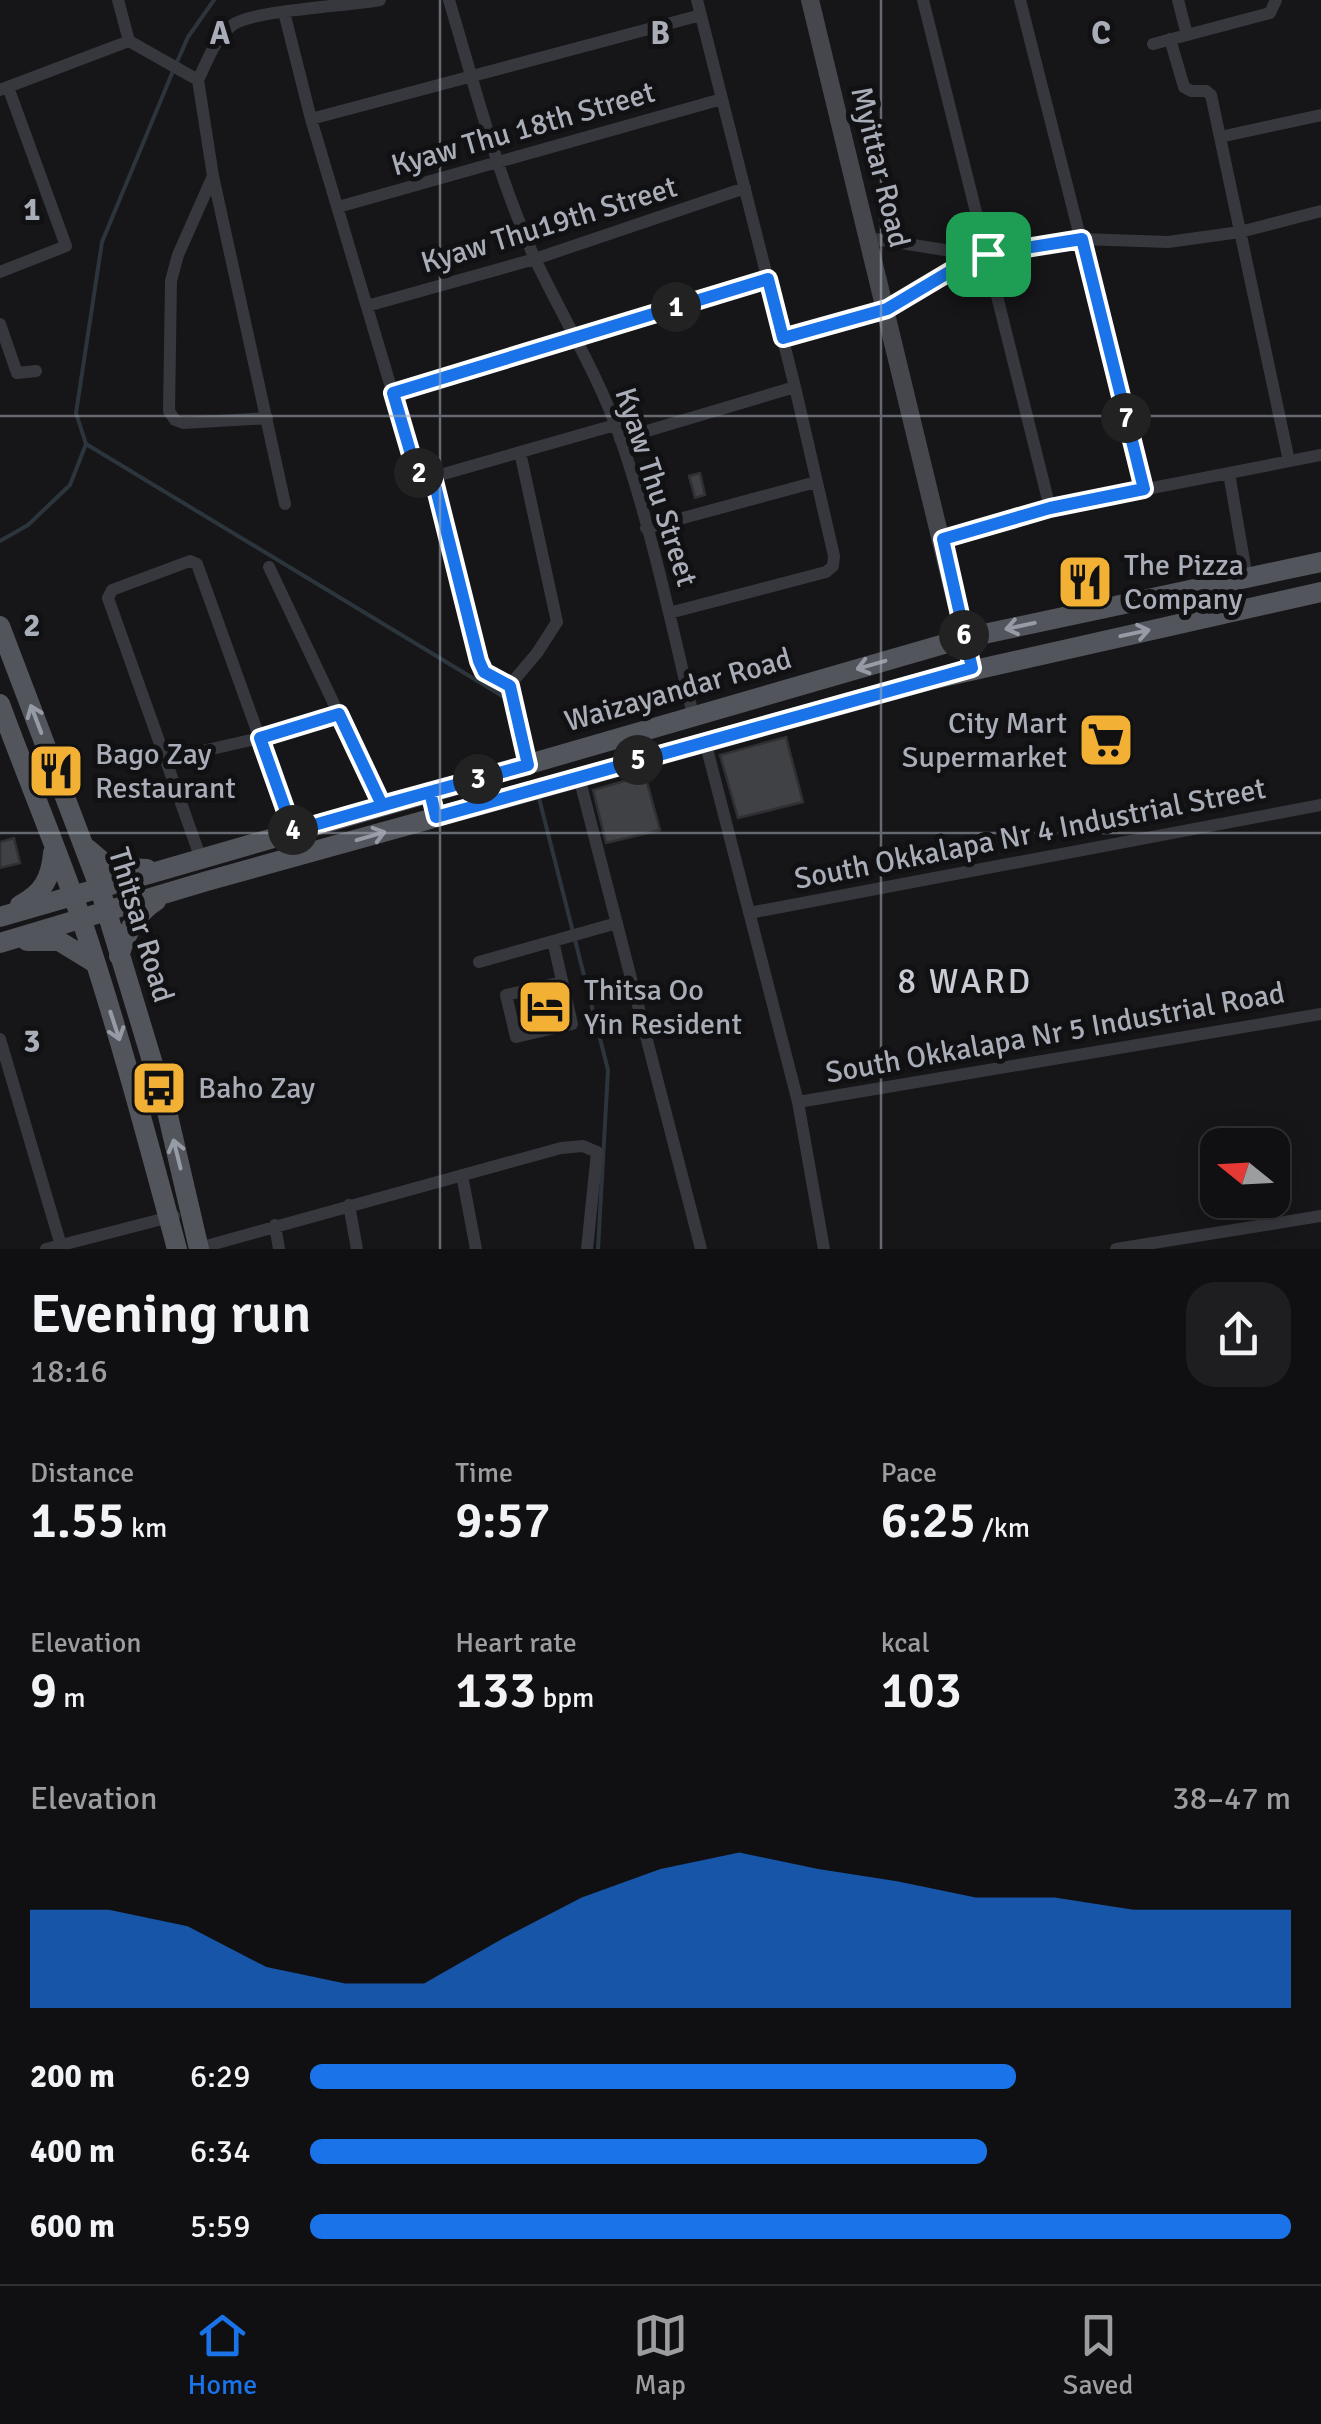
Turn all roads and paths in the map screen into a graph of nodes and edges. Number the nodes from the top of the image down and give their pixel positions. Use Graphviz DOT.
graph roads {
  1 [pos="118,0"];
  2 [pos="380,0"];
  3 [pos="449,0"];
  4 [pos="697,0"];
  5 [pos="810,0"];
  6 [pos="924,0"];
  7 [pos="1020,0"];
  8 [pos="1178,0"];
  9 [pos="1276,0"];
  10 [pos="345,4"];
  11 [pos="284,12"];
  12 [pos="701,15"];
  13 [pos="1187,35"];
  14 [pos="1170,39"];
  15 [pos="128,41"];
  16 [pos="1153,44"];
  17 [pos="472,77"];
  18 [pos="198,80"];
  19 [pos="4,88"];
  20 [pos="722,99"];
  21 [pos="1321,115"];
  22 [pos="311,119"];
  23 [pos="1220,136"];
  24 [pos="496,163"];
  25 [pos="213,176"];
  26 [pos="745,188"];
  27 [pos="338,207"];
  28 [pos="1321,211"];
  29 [pos="1240,232"];
  30 [pos="869,238"];
  31 [pos="1082,239"];
  32 [pos="982,255"];
  33 [pos="535,259"];
  34 [pos="0,272"];
  35 [pos="768,279"];
  36 [pos="367,306"];
  37 [pos="887,309"];
  38 [pos="0,324"];
  39 [pos="576,338"];
  40 [pos="783,338"];
  41 [pos="36,371"];
  42 [pos="795,387"];
  43 [pos="393,393"];
  44 [pos="267,418"];
  45 [pos="618,432"];
  46 [pos="520,452"];
  47 [pos="1321,455"];
  48 [pos="1289,461"];
  49 [pos="1229,473"];
  50 [pos="433,477"];
  51 [pos="816,482"];
  52 [pos="1144,489"];
  53 [pos="285,504"];
  54 [pos="1050,508"];
  55 [pos="646,528"];
  56 [pos="943,539"];
  57 [pos="1321,562"];
  58 [pos="269,567"];
  59 [pos="1247,578"];
  60 [pos="1321,592"];
  61 [pos="669,613"];
  62 [pos="0,626"];
  63 [pos="965,638"];
  64 [pos="972,668"];
  65 [pos="510,686"];
  66 [pos="0,704"];
  67 [pos="339,714"];
  68 [pos="692,715"];
  69 [pos="260,738"];
  70 [pos="704,741"];
  71 [pos="166,759"];
  72 [pos="528,765"];
  73 [pos="580,777"];
  74 [pos="430,792"];
  75 [pos="382,805"];
  76 [pos="1321,805"];
  77 [pos="436,817"];
  78 [pos="293,831"];
  79 [pos="84,842"];
  80 [pos="54,846"];
  81 [pos="202,859"];
  82 [pos="169,868"];
  83 [pos="100,889"];
  84 [pos="176,891"];
  85 [pos="73,896"];
  86 [pos="107,910"];
  87 [pos="749,912"];
  88 [pos="0,916"];
  89 [pos="80,918"];
  90 [pos="617,924"];
  91 [pos="553,941"];
  92 [pos="0,943"];
  93 [pos="119,956"];
  94 [pos="479,962"];
  95 [pos="95,963"];
  96 [pos="562,982"];
  97 [pos="1321,1014"];
  98 [pos="0,1039"];
  99 [pos="798,1102"];
  100 [pos="462,1174"];
  101 [pos="349,1205"];
  102 [pos="192,1213"];
  103 [pos="1321,1216"];
  104 [pos="168,1217"];
  105 [pos="275,1224"];
  106 [pos="62,1247"];
  107 [pos="199,1248"];
  108 [pos="46,1249"];
  109 [pos="177,1249"];
  110 [pos="279,1249"];
  111 [pos="357,1249"];
  112 [pos="476,1249"];
  113 [pos="587,1249"];
  114 [pos="701,1249"];
  115 [pos="824,1249"];
  116 [pos="1116,1249"];
  1 -- 15 [label="street"];
  2 -- 10 [label="street"];
  3 -- 17 [label="street, Kyaw Thu Street"];
  4 -- 12 [label="street"];
  5 -- 30 [label="main road, Myittar Road"];
  6 -- 32 [label="street"];
  7 -- 31 [label="street"];
  8 -- 13 [label="street"];
  9 -- 13 [label="street"];
  10 -- 11 [label="street"];
  11 -- 18 [label="street"];
  11 -- 22 [label="street"];
  12 -- 17 [label="street"];
  12 -- 20 [label="street"];
  13 -- 14 [label="street"];
  14 -- 16 [label="street"];
  14 -- 23 [label="street"];
  15 -- 18 [label="street"];
  15 -- 19 [label="street"];
  17 -- 22 [label="street"];
  17 -- 24 [label="street, Kyaw Thu Street"];
  18 -- 25 [label="street"];
  19 -- 34 [label="street"];
  20 -- 24 [label="street, Kyaw Thu 18th Street"];
  20 -- 26 [label="street"];
  21 -- 23 [label="street"];
  22 -- 27 [label="street"];
  23 -- 29 [label="street"];
  24 -- 27 [label="street, Kyaw Thu 18th Street"];
  24 -- 33 [label="street, Kyaw Thu Street"];
  25 -- 44 [label="street"];
  25 -- 44 [label="street"];
  26 -- 33 [label="street, Kyaw Thu19th Street"];
  26 -- 35 [label="street"];
  27 -- 36 [label="street"];
  28 -- 29 [label="street"];
  29 -- 31 [label="street"];
  29 -- 48 [label="street"];
  30 -- 32 [label="street"];
  30 -- 37 [label="main road, Myittar Road"];
  31 -- 32 [label="street"];
  31 -- 52 [label="street"];
  32 -- 37 [label="street"];
  32 -- 54 [label="street"];
  33 -- 36 [label="street, Kyaw Thu19th Street"];
  33 -- 39 [label="street, Kyaw Thu Street"];
  35 -- 39 [label="street"];
  35 -- 40 [label="street"];
  36 -- 43 [label="street"];
  37 -- 40 [label="street"];
  37 -- 56 [label="main road, Myittar Road"];
  38 -- 41 [label="street"];
  39 -- 43 [label="street"];
  39 -- 45 [label="street, Kyaw Thu Street"];
  40 -- 42 [label="street"];
  42 -- 45 [label="street"];
  42 -- 51 [label="street"];
  43 -- 50 [label="street"];
  44 -- 53 [label="street"];
  45 -- 46 [label="street"];
  45 -- 55 [label="street, Kyaw Thu Street"];
  46 -- 50 [label="street"];
  46 -- 65 [label="street"];
  47 -- 48 [label="street"];
  48 -- 49 [label="street"];
  49 -- 52 [label="street"];
  49 -- 59 [label="street"];
  50 -- 65 [label="street"];
  51 -- 55 [label="street"];
  51 -- 61 [label="street"];
  52 -- 54 [label="street"];
  54 -- 56 [label="street"];
  55 -- 61 [label="street, Kyaw Thu Street"];
  56 -- 63 [label="main road, Myittar Road"];
  57 -- 59 [label="main road, Waizayandar Road"];
  58 -- 67 [label="street"];
  59 -- 63 [label="main road, Waizayandar Road, one-way"];
  64 -- 60 [label="main road, Waizayandar Road, one-way"];
  61 -- 68 [label="street, Kyaw Thu Street"];
  79 -- 62 [label="main road, Thitsar Road, one-way"];
  63 -- 64 [label="main road, Myittar Road"];
  63 -- 68 [label="main road, Waizayandar Road, one-way"];
  64 -- 70 [label="main road, Waizayandar Road"];
  65 -- 72 [label="street"];
  66 -- 80 [label="main road, Thitsar Road"];
  67 -- 69 [label="street"];
  67 -- 75 [label="street"];
  68 -- 72 [label="main road, Waizayandar Road"];
  69 -- 71 [label="street"];
  69 -- 71 [label="street"];
  69 -- 78 [label="street"];
  70 -- 73 [label="main road, Waizayandar Road"];
  70 -- 87 [label="street"];
  71 -- 81 [label="street"];
  72 -- 74 [label="main road, Waizayandar Road"];
  73 -- 77 [label="main road, Waizayandar Road"];
  73 -- 90 [label="street"];
  74 -- 75 [label="main road, Waizayandar Road"];
  74 -- 77 [label="main road"];
  75 -- 78 [label="main road, Waizayandar Road"];
  76 -- 87 [label="street, South Okkalapa Nr 4 Industrial Street"];
  84 -- 77 [label="main road, Waizayandar Road, one-way"];
  78 -- 81 [label="main road, Waizayandar Road"];
  79 -- 82 [label="main road"];
  79 -- 83 [label="main road, Thitsar Road"];
  80 -- 85 [label="main road, Thitsar Road"];
  80 -- 88 [label="main road"];
  81 -- 82 [label="main road, Waizayandar Road"];
  82 -- 83 [label="main road, Waizayandar Road"];
  83 -- 85 [label="main road, Waizayandar Road"];
  83 -- 86 [label="main road, Thitsar Road"];
  84 -- 86 [label="main road, Waizayandar Road"];
  84 -- 93 [label="main road"];
  85 -- 88 [label="main road, Waizayandar Road"];
  85 -- 89 [label="main road, Thitsar Road"];
  86 -- 89 [label="main road, Waizayandar Road"];
  86 -- 93 [label="main road, Thitsar Road"];
  87 -- 99 [label="street"];
  89 -- 92 [label="main road, Waizayandar Road"];
  89 -- 95 [label="main road, Thitsar Road"];
  90 -- 91 [label="street"];
  90 -- 114 [label="street"];
  91 -- 94 [label="street"];
  91 -- 96 [label="street"];
  92 -- 95 [label="main road"];
  102 -- 93 [label="main road, Thitsar Road, one-way"];
  95 -- 104 [label="main road, Thitsar Road, one-way"];
  96 -- 96 [label="street"];
  97 -- 99 [label="street, South Okkalapa Nr 5 Industrial Road"];
  98 -- 106 [label="street"];
  99 -- 115 [label="street"];
  100 -- 101 [label="street"];
  100 -- 112 [label="street"];
  100 -- 113 [label="street"];
  101 -- 105 [label="street"];
  101 -- 111 [label="street"];
  102 -- 104 [label="street"];
  102 -- 107 [label="main road, Thitsar Road"];
  103 -- 116 [label="street"];
  104 -- 106 [label="street"];
  104 -- 109 [label="main road, Thitsar Road"];
  105 -- 107 [label="street"];
  105 -- 110 [label="street"];
  106 -- 108 [label="street"];
}
